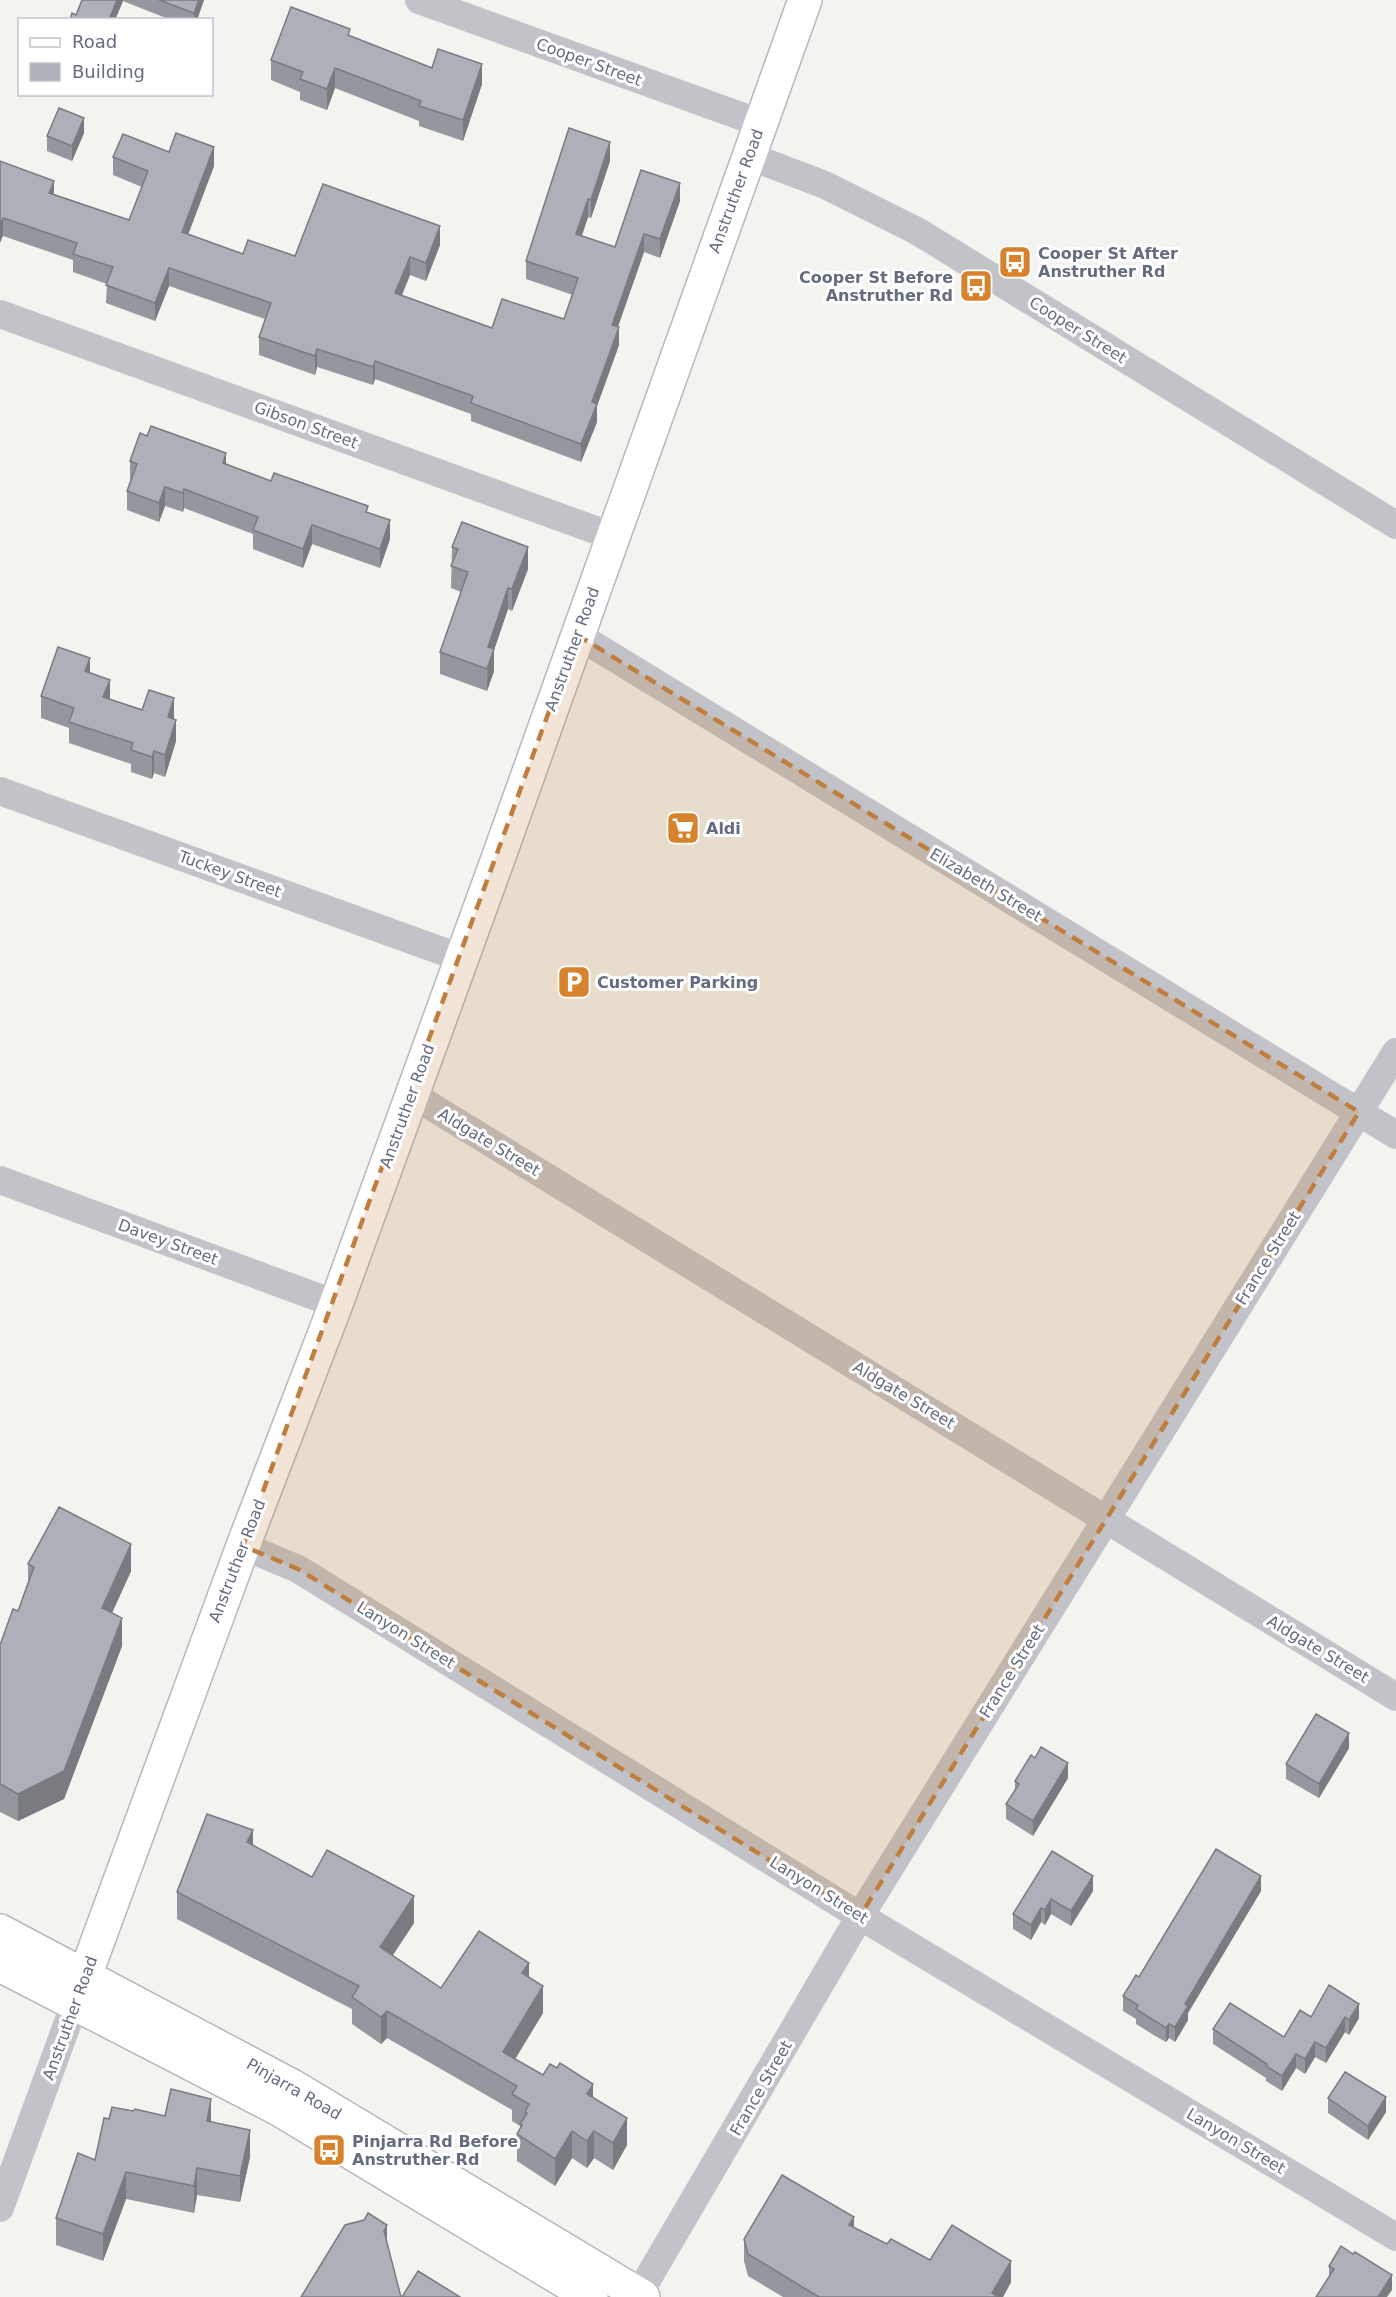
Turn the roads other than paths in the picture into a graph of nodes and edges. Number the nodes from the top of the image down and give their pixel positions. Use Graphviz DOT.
graph roads {
  1 [pos="419,0"];
  2 [pos="804,0"];
  3 [pos="760,123"];
  4 [pos="749,156"];
  5 [pos="0,314"];
  6 [pos="1396,525"];
  7 [pos="612,536"];
  8 [pos="577,635"];
  9 [pos="0,791"];
  10 [pos="461,958"];
  11 [pos="1396,1052"];
  12 [pos="411,1094"];
  13 [pos="1359,1112"];
  14 [pos="1396,1135"];
  15 [pos="0,1180"];
  16 [pos="336,1304"];
  17 [pos="1106,1519"];
  18 [pos="243,1546"];
  19 [pos="1396,1697"];
  20 [pos="860,1916"];
  21 [pos="0,1931"];
  22 [pos="0,1965"];
  23 [pos="79,1989"];
  24 [pos="0,2208"];
  25 [pos="1396,2237"];
  26 [pos="639,2296"];
  27 [pos="591,2297"];
  1 -- 3 [label="street, Cooper Street"];
  2 -- 3 [label="main road, Anstruther Road"];
  3 -- 4 [label="main road, Anstruther Road"];
  4 -- 6 [label="street, Cooper Street"];
  4 -- 7 [label="main road, Anstruther Road"];
  5 -- 7 [label="street, Gibson Street"];
  7 -- 8 [label="main road, Anstruther Road"];
  8 -- 10 [label="main road, Anstruther Road"];
  8 -- 13 [label="street, Elizabeth Street"];
  9 -- 10 [label="street, Tuckey Street"];
  10 -- 12 [label="main road, Anstruther Road"];
  11 -- 13 [label="street, France Street"];
  12 -- 16 [label="main road, Anstruther Road"];
  12 -- 17 [label="street, Aldgate Street"];
  13 -- 14 [label="street, Elizabeth Street"];
  13 -- 17 [label="street, France Street"];
  15 -- 16 [label="street, Davey Street"];
  16 -- 18 [label="main road, Anstruther Road"];
  17 -- 19 [label="street, Aldgate Street"];
  17 -- 20 [label="street, France Street"];
  18 -- 20 [label="street, Lanyon Street"];
  18 -- 23 [label="main road, Anstruther Road"];
  20 -- 25 [label="street, Lanyon Street"];
  20 -- 26 [label="street, France Street"];
  21 -- 23 [label="main road, Pinjarra Road"];
  22 -- 23 [label="main road, Pinjarra Road"];
  23 -- 24 [label="street, Anstruther Road"];
  23 -- 26 [label="main road, Pinjarra Road"];
  23 -- 27 [label="main road, Pinjarra Road"];
}
